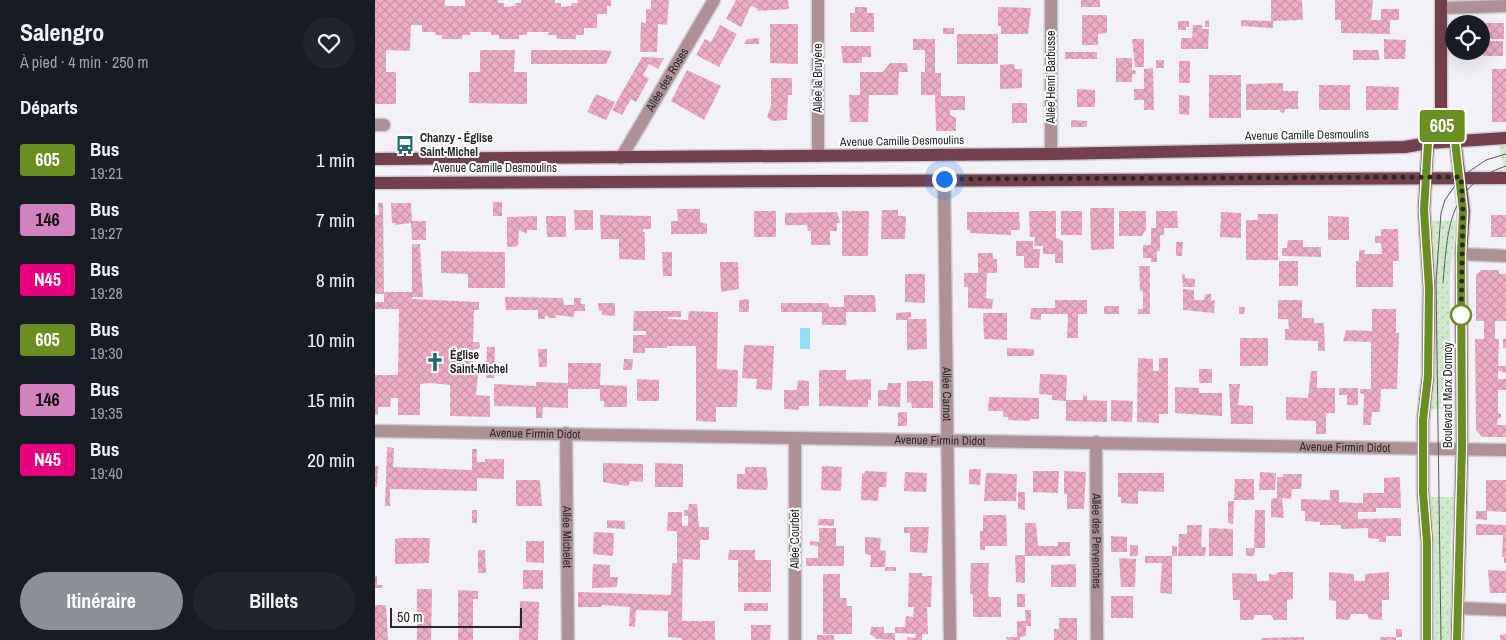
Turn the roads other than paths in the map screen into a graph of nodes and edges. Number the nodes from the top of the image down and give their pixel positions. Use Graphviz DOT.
graph roads {
  1 [pos="714,0"];
  2 [pos="818,0"];
  3 [pos="1051,0"];
  4 [pos="1441,4"];
  5 [pos="1506,6"];
  6 [pos="1441,126"];
  7 [pos="1506,138"];
  8 [pos="1455,141"];
  9 [pos="1428,143"];
  10 [pos="1051,154"];
  11 [pos="818,156"];
  12 [pos="621,158"];
  13 [pos="375,159"];
  14 [pos="1461,177"];
  15 [pos="1425,178"];
  16 [pos="1506,178"];
  17 [pos="944,179"];
  18 [pos="375,183"];
  19 [pos="1461,254"];
  20 [pos="1506,256"];
  21 [pos="375,431"];
  22 [pos="567,433"];
  23 [pos="795,438"];
  24 [pos="948,442"];
  25 [pos="1096,442"];
  26 [pos="1462,448"];
  27 [pos="1423,449"];
  28 [pos="1506,450"];
  29 [pos="1459,608"];
  30 [pos="1506,610"];
  31 [pos="568,640"];
  32 [pos="795,640"];
  33 [pos="950,640"];
  34 [pos="1097,640"];
  35 [pos="1427,640"];
  36 [pos="1457,640"];
  1 -- 12 [label="street, Allée des Roses"];
  2 -- 11 [label="street, Allée la Bruyère"];
  3 -- 10 [label="street, Allée Henri Barbusse"];
  4 -- 5 [label="street"];
  4 -- 6 [label="main road"];
  6 -- 8 [label="main road"];
  6 -- 9 [label="main road"];
  7 -- 8 [label="main road, Avenue Camille Desmoulins"];
  8 -- 9 [label="main road, Avenue Camille Desmoulins"];
  8 -- 14 [label="main road, Boulevard Marx Dormoy"];
  9 -- 10 [label="main road, Avenue Camille Desmoulins"];
  9 -- 15 [label="main road, Boulevard Marx Dormoy"];
  10 -- 11 [label="main road, Avenue Camille Desmoulins"];
  11 -- 12 [label="main road, Avenue Camille Desmoulins"];
  12 -- 13 [label="main road, Avenue Camille Desmoulins"];
  14 -- 15 [label="main road, Avenue Camille Desmoulins"];
  14 -- 16 [label="main road, Avenue Camille Desmoulins"];
  14 -- 19 [label="main road, Boulevard Marx Dormoy"];
  15 -- 17 [label="main road, Avenue Camille Desmoulins"];
  15 -- 27 [label="main road, Boulevard Marx Dormoy"];
  17 -- 18 [label="main road, Avenue Camille Desmoulins"];
  17 -- 24 [label="street, Allée Carnot"];
  19 -- 20 [label="street"];
  19 -- 26 [label="main road, Boulevard Marx Dormoy"];
  21 -- 22 [label="street, Avenue Firmin Didot"];
  22 -- 23 [label="street, Avenue Firmin Didot"];
  22 -- 31 [label="street, Allée Michelet"];
  23 -- 24 [label="street, Avenue Firmin Didot"];
  23 -- 32 [label="street, Allée Courbet"];
  24 -- 25 [label="street, Avenue Firmin Didot"];
  24 -- 33 [label="street, Allée Carnot"];
  25 -- 27 [label="street, Avenue Firmin Didot"];
  25 -- 34 [label="street, Allée des Pervenches"];
  26 -- 27 [label="street, Avenue Firmin Didot"];
  26 -- 28 [label="street, Avenue Firmin Didot"];
  26 -- 29 [label="main road, Boulevard Marx Dormoy"];
  27 -- 35 [label="main road, Boulevard Marx Dormoy"];
  29 -- 30 [label="street"];
  29 -- 36 [label="main road, Boulevard Marx Dormoy"];
}
